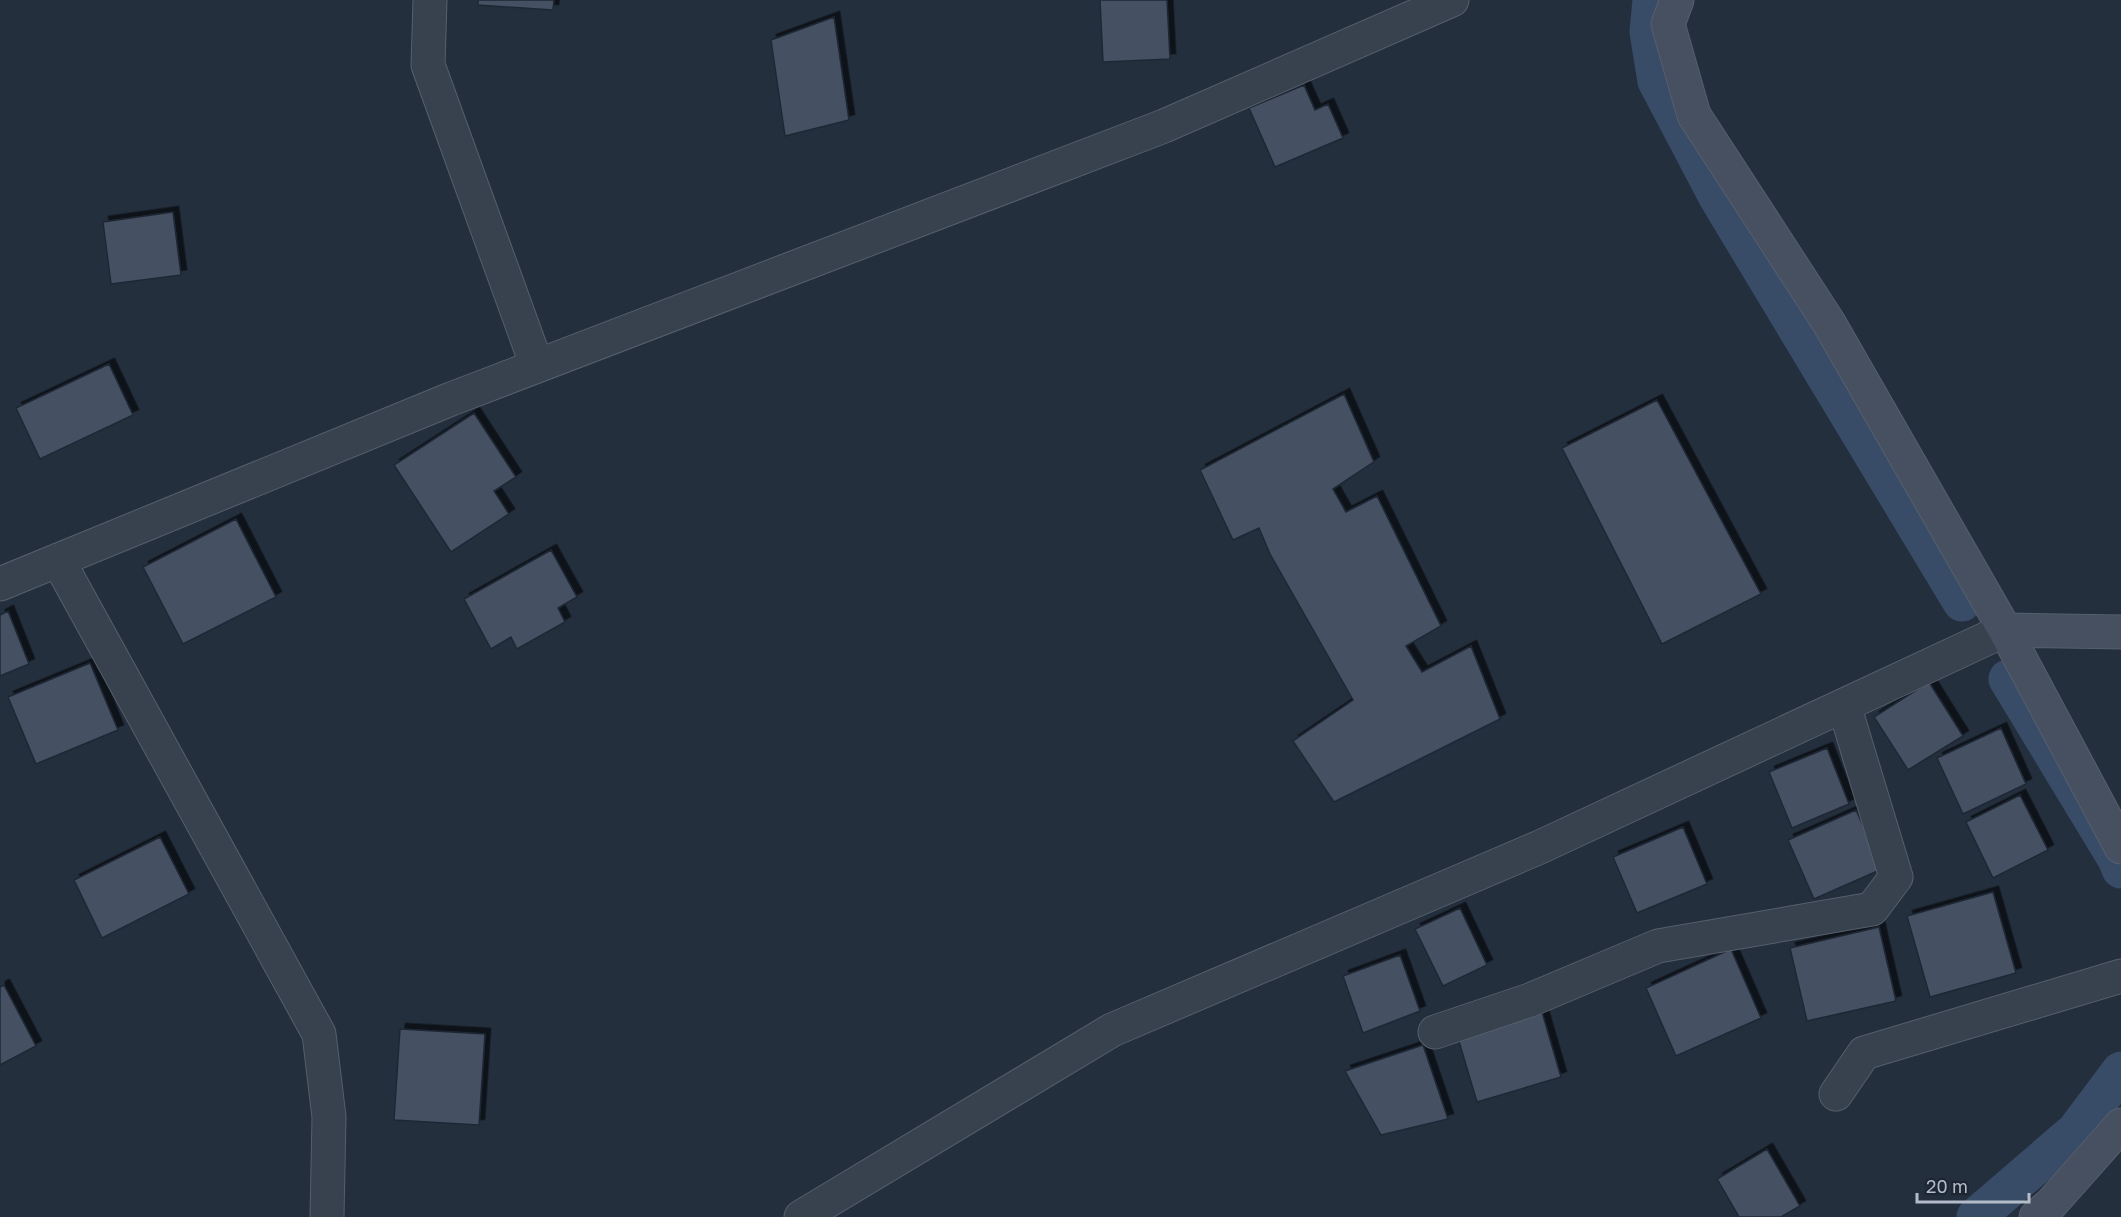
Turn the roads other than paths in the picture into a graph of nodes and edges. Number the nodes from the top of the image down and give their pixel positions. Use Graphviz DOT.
graph roads {
  1 [pos="430,0"];
  2 [pos="1452,0"];
  3 [pos="1677,0"];
  4 [pos="1413,9"];
  5 [pos="537,366"];
  6 [pos="58,560"];
  7 [pos="0,584"];
  8 [pos="2005,630"];
  9 [pos="2121,632"];
  10 [pos="1844,705"];
  11 [pos="2121,847"];
  12 [pos="2111,978"];
  13 [pos="1435,1032"];
  14 [pos="1836,1094"];
  15 [pos="2121,1125"];
  16 [pos="2049,1213"];
  17 [pos="327,1217"];
  18 [pos="801,1217"];
  1 -- 5 [label="street"];
  2 -- 4 [label="street"];
  3 -- 8 [label="street"];
  4 -- 5 [label="street"];
  5 -- 6 [label="street"];
  6 -- 7 [label="street"];
  6 -- 17 [label="street"];
  8 -- 9 [label="street"];
  8 -- 10 [label="street"];
  8 -- 11 [label="street"];
  10 -- 13 [label="street"];
  10 -- 18 [label="street"];
  12 -- 14 [label="street"];
  15 -- 16 [label="street"];
}
